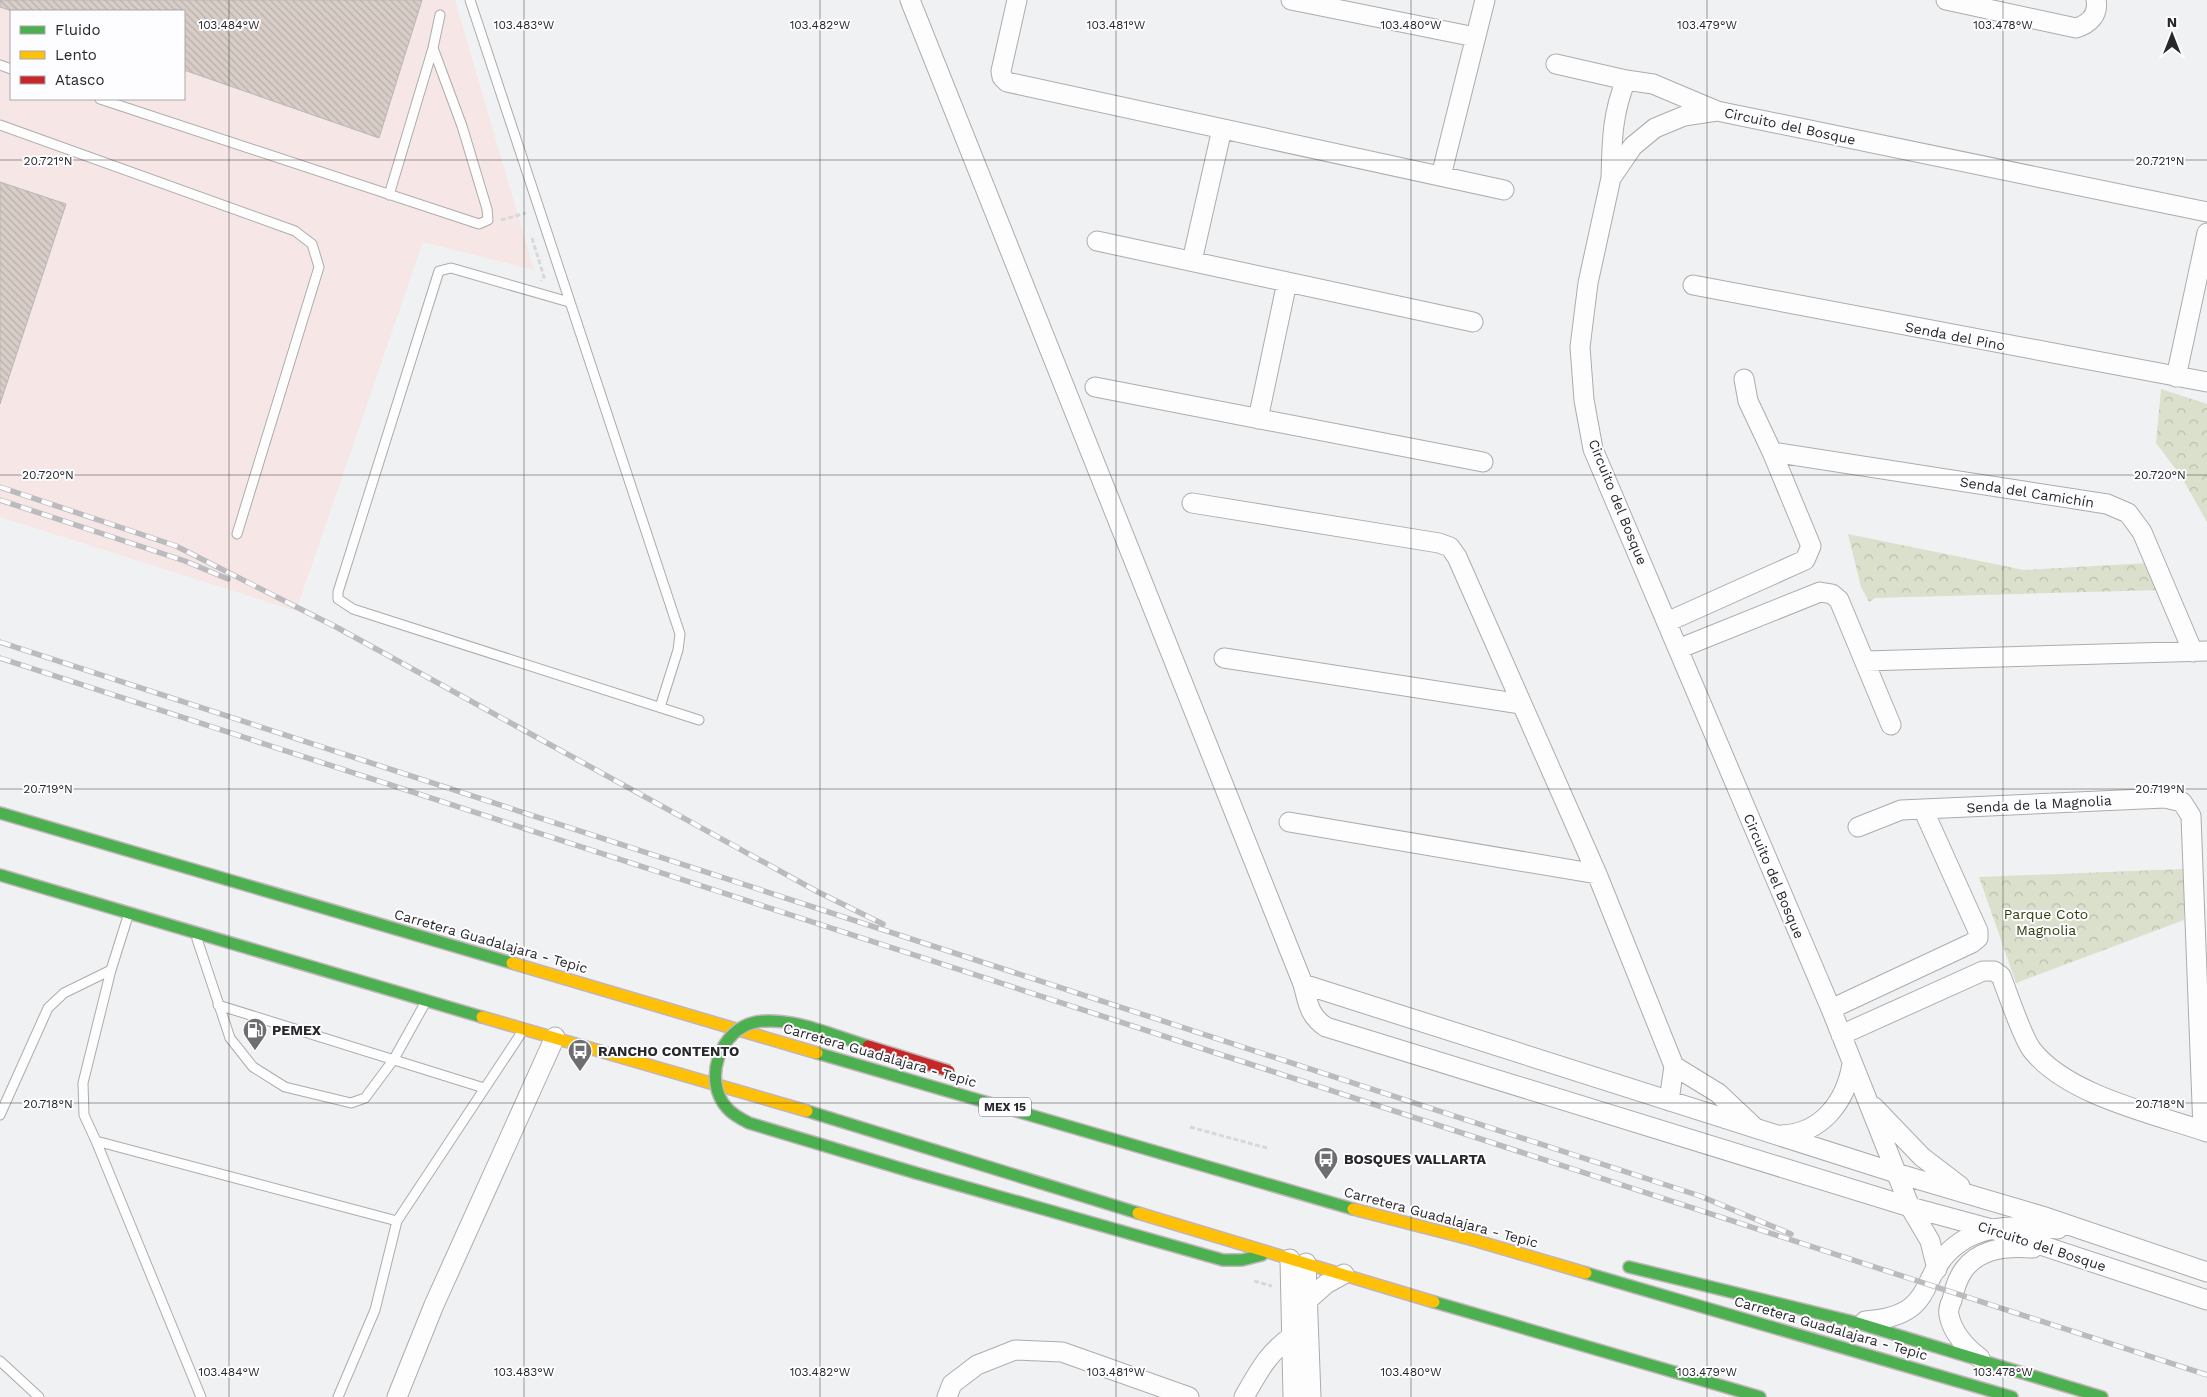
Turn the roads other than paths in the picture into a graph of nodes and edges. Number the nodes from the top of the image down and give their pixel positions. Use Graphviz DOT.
graph roads {
  1 [pos="470,0"];
  2 [pos="910,0"];
  3 [pos="1017,0"];
  4 [pos="1291,0"];
  5 [pos="1485,0"];
  6 [pos="1946,0"];
  7 [pos="2096,0"];
  8 [pos="440,16"];
  9 [pos="1475,37"];
  10 [pos="433,48"];
  11 [pos="1556,64"];
  12 [pos="1626,80"];
  13 [pos="103,100"];
  14 [pos="1717,111"];
  15 [pos="0,125"];
  16 [pos="1222,129"];
  17 [pos="1441,176"];
  18 [pos="1612,178"];
  19 [pos="1504,190"];
  20 [pos="389,195"];
  21 [pos="2207,212"];
  22 [pos="2207,233"];
  23 [pos="1097,240"];
  24 [pos="1192,261"];
  25 [pos="1287,282"];
  26 [pos="1693,285"];
  27 [pos="569,302"];
  28 [pos="1473,322"];
  29 [pos="2176,377"];
  30 [pos="1744,379"];
  31 [pos="2207,382"];
  32 [pos="1095,387"];
  33 [pos="1258,419"];
  34 [pos="1772,452"];
  35 [pos="1483,462"];
  36 [pos="1192,503"];
  37 [pos="237,534"];
  38 [pos="1667,622"];
  39 [pos="1678,649"];
  40 [pos="2200,651"];
  41 [pos="1224,658"];
  42 [pos="1865,661"];
  43 [pos="1521,704"];
  44 [pos="660,707"];
  45 [pos="699,720"];
  46 [pos="1891,725"];
  47 [pos="1923,809"];
  48 [pos="0,813"];
  49 [pos="1289,822"];
  50 [pos="1858,827"];
  51 [pos="1597,874"];
  52 [pos="0,875"];
  53 [pos="129,914"];
  54 [pos="196,934"];
  55 [pos="111,970"];
  56 [pos="1303,984"];
  57 [pos="425,1002"];
  58 [pos="218,1005"];
  59 [pos="1831,1009"];
  60 [pos="524,1029"];
  61 [pos="1841,1035"];
  62 [pos="555,1037"];
  63 [pos="394,1059"];
  64 [pos="1852,1064"];
  65 [pos="1674,1066"];
  66 [pos="954,1072"];
  67 [pos="484,1088"];
  68 [pos="1866,1099"];
  69 [pos="1669,1101"];
  70 [pos="0,1115"];
  71 [pos="1756,1129"];
  72 [pos="2205,1131"];
  73 [pos="1777,1135"];
  74 [pos="96,1141"];
  75 [pos="1239,1164"];
  76 [pos="1896,1173"];
  77 [pos="1277,1187"];
  78 [pos="1983,1198"];
  79 [pos="1910,1207"];
  80 [pos="397,1221"];
  81 [pos="1995,1230"];
  82 [pos="2089,1232"];
  83 [pos="1470,1239"];
  84 [pos="2057,1250"];
  85 [pos="1269,1254"];
  86 [pos="1566,1254"];
  87 [pos="1298,1261"];
  88 [pos="1613,1263"];
  89 [pos="1937,1269"];
  90 [pos="2207,1272"];
  91 [pos="1344,1274"];
  92 [pos="2207,1300"];
  93 [pos="1308,1301"];
  94 [pos="1854,1322"];
  95 [pos="1292,1336"];
  96 [pos="0,1361"];
  97 [pos="1992,1365"];
  98 [pos="39,1397"];
  99 [pos="201,1397"];
  100 [pos="338,1397"];
  101 [pos="397,1397"];
  102 [pos="947,1397"];
  103 [pos="1189,1397"];
  104 [pos="1244,1397"];
  105 [pos="1293,1397"];
  106 [pos="1311,1397"];
  107 [pos="1760,1397"];
  108 [pos="2012,1397"];
  109 [pos="2102,1397"];
  1 -- 27 [label="lane"];
  2 -- 56 [label="street"];
  3 -- 16 [label="street"];
  4 -- 9 [label="street"];
  5 -- 9 [label="street"];
  6 -- 7 [label="street"];
  8 -- 10 [label="lane"];
  9 -- 17 [label="street"];
  10 -- 20 [label="lane"];
  10 -- 20 [label="lane"];
  11 -- 12 [label="street"];
  12 -- 14 [label="street"];
  12 -- 18 [label="street"];
  13 -- 20 [label="lane"];
  14 -- 18 [label="street, Circuito del Bosque"];
  14 -- 21 [label="street, Circuito del Bosque"];
  15 -- 37 [label="lane"];
  16 -- 17 [label="street"];
  16 -- 24 [label="street"];
  17 -- 19 [label="street"];
  18 -- 38 [label="street, Circuito del Bosque"];
  22 -- 29 [label="street"];
  23 -- 24 [label="street"];
  24 -- 25 [label="street"];
  25 -- 28 [label="street"];
  25 -- 33 [label="street"];
  26 -- 29 [label="street, Senda del Pino"];
  27 -- 44 [label="lane"];
  27 -- 44 [label="lane"];
  29 -- 31 [label="street, Senda del Pino"];
  30 -- 34 [label="street"];
  32 -- 33 [label="street"];
  33 -- 35 [label="street"];
  34 -- 38 [label="street"];
  34 -- 40 [label="street, Senda del Camichín"];
  36 -- 43 [label="street"];
  38 -- 39 [label="street, Circuito del Bosque"];
  39 -- 42 [label="street"];
  39 -- 59 [label="street, Circuito del Bosque"];
  40 -- 42 [label="street, Senda del Camichín"];
  41 -- 43 [label="street"];
  42 -- 46 [label="street"];
  43 -- 51 [label="street"];
  44 -- 45 [label="lane"];
  47 -- 50 [label="street, Senda de la Magnolia"];
  47 -- 59 [label="street"];
  47 -- 72 [label="street, Senda de la Magnolia"];
  48 -- 77 [label="highway, Carretera Guadalajara - Tepic / MEX 15"];
  49 -- 51 [label="street"];
  51 -- 65 [label="street"];
  52 -- 53 [label="highway"];
  53 -- 54 [label="highway"];
  53 -- 55 [label="lane"];
  54 -- 57 [label="highway"];
  54 -- 58 [label="lane"];
  55 -- 70 [label="lane"];
  55 -- 74 [label="lane"];
  56 -- 69 [label="street"];
  56 -- 79 [label="street"];
  57 -- 60 [label="highway"];
  57 -- 63 [label="lane"];
  58 -- 63 [label="lane"];
  58 -- 63 [label="lane"];
  59 -- 61 [label="street, Circuito del Bosque"];
  60 -- 62 [label="highway"];
  60 -- 67 [label="lane"];
  61 -- 64 [label="street, Circuito del Bosque"];
  61 -- 72 [label="street, Senda de la Magnolia"];
  62 -- 85 [label="highway"];
  62 -- 101 [label="street"];
  63 -- 67 [label="lane"];
  64 -- 68 [label="street, Circuito del Bosque"];
  64 -- 73 [label="street"];
  65 -- 69 [label="street"];
  65 -- 71 [label="street"];
  66 -- 85 [label="highway, bridge"];
  67 -- 80 [label="lane"];
  68 -- 76 [label="street, Circuito del Bosque"];
  68 -- 78 [label="street"];
  69 -- 71 [label="street"];
  71 -- 73 [label="street"];
  73 -- 76 [label="street"];
  74 -- 80 [label="lane"];
  74 -- 99 [label="lane"];
  75 -- 77 [label="highway"];
  76 -- 78 [label="street, Circuito del Bosque"];
  76 -- 79 [label="street, Circuito del Bosque"];
  77 -- 83 [label="highway, Carretera Guadalajara - Tepic / MEX 15"];
  78 -- 82 [label="street, Circuito del Bosque"];
  79 -- 81 [label="street, Circuito del Bosque"];
  79 -- 89 [label="street"];
  80 -- 100 [label="lane"];
  81 -- 82 [label="street"];
  81 -- 84 [label="street, Circuito del Bosque"];
  81 -- 89 [label="street"];
  82 -- 90 [label="street, Circuito del Bosque"];
  83 -- 86 [label="highway"];
  83 -- 108 [label="highway, Carretera Guadalajara - Tepic / MEX 15"];
  84 -- 92 [label="street, Circuito del Bosque"];
  84 -- 97 [label="street"];
  85 -- 87 [label="highway"];
  87 -- 91 [label="highway"];
  87 -- 93 [label="street"];
  87 -- 95 [label="street"];
  88 -- 94 [label="highway"];
  89 -- 94 [label="street"];
  91 -- 93 [label="street"];
  91 -- 107 [label="highway"];
  93 -- 106 [label="street"];
  94 -- 97 [label="highway"];
  95 -- 104 [label="street"];
  95 -- 105 [label="street"];
  96 -- 98 [label="lane"];
  97 -- 109 [label="highway"];
  102 -- 103 [label="street"];
}
